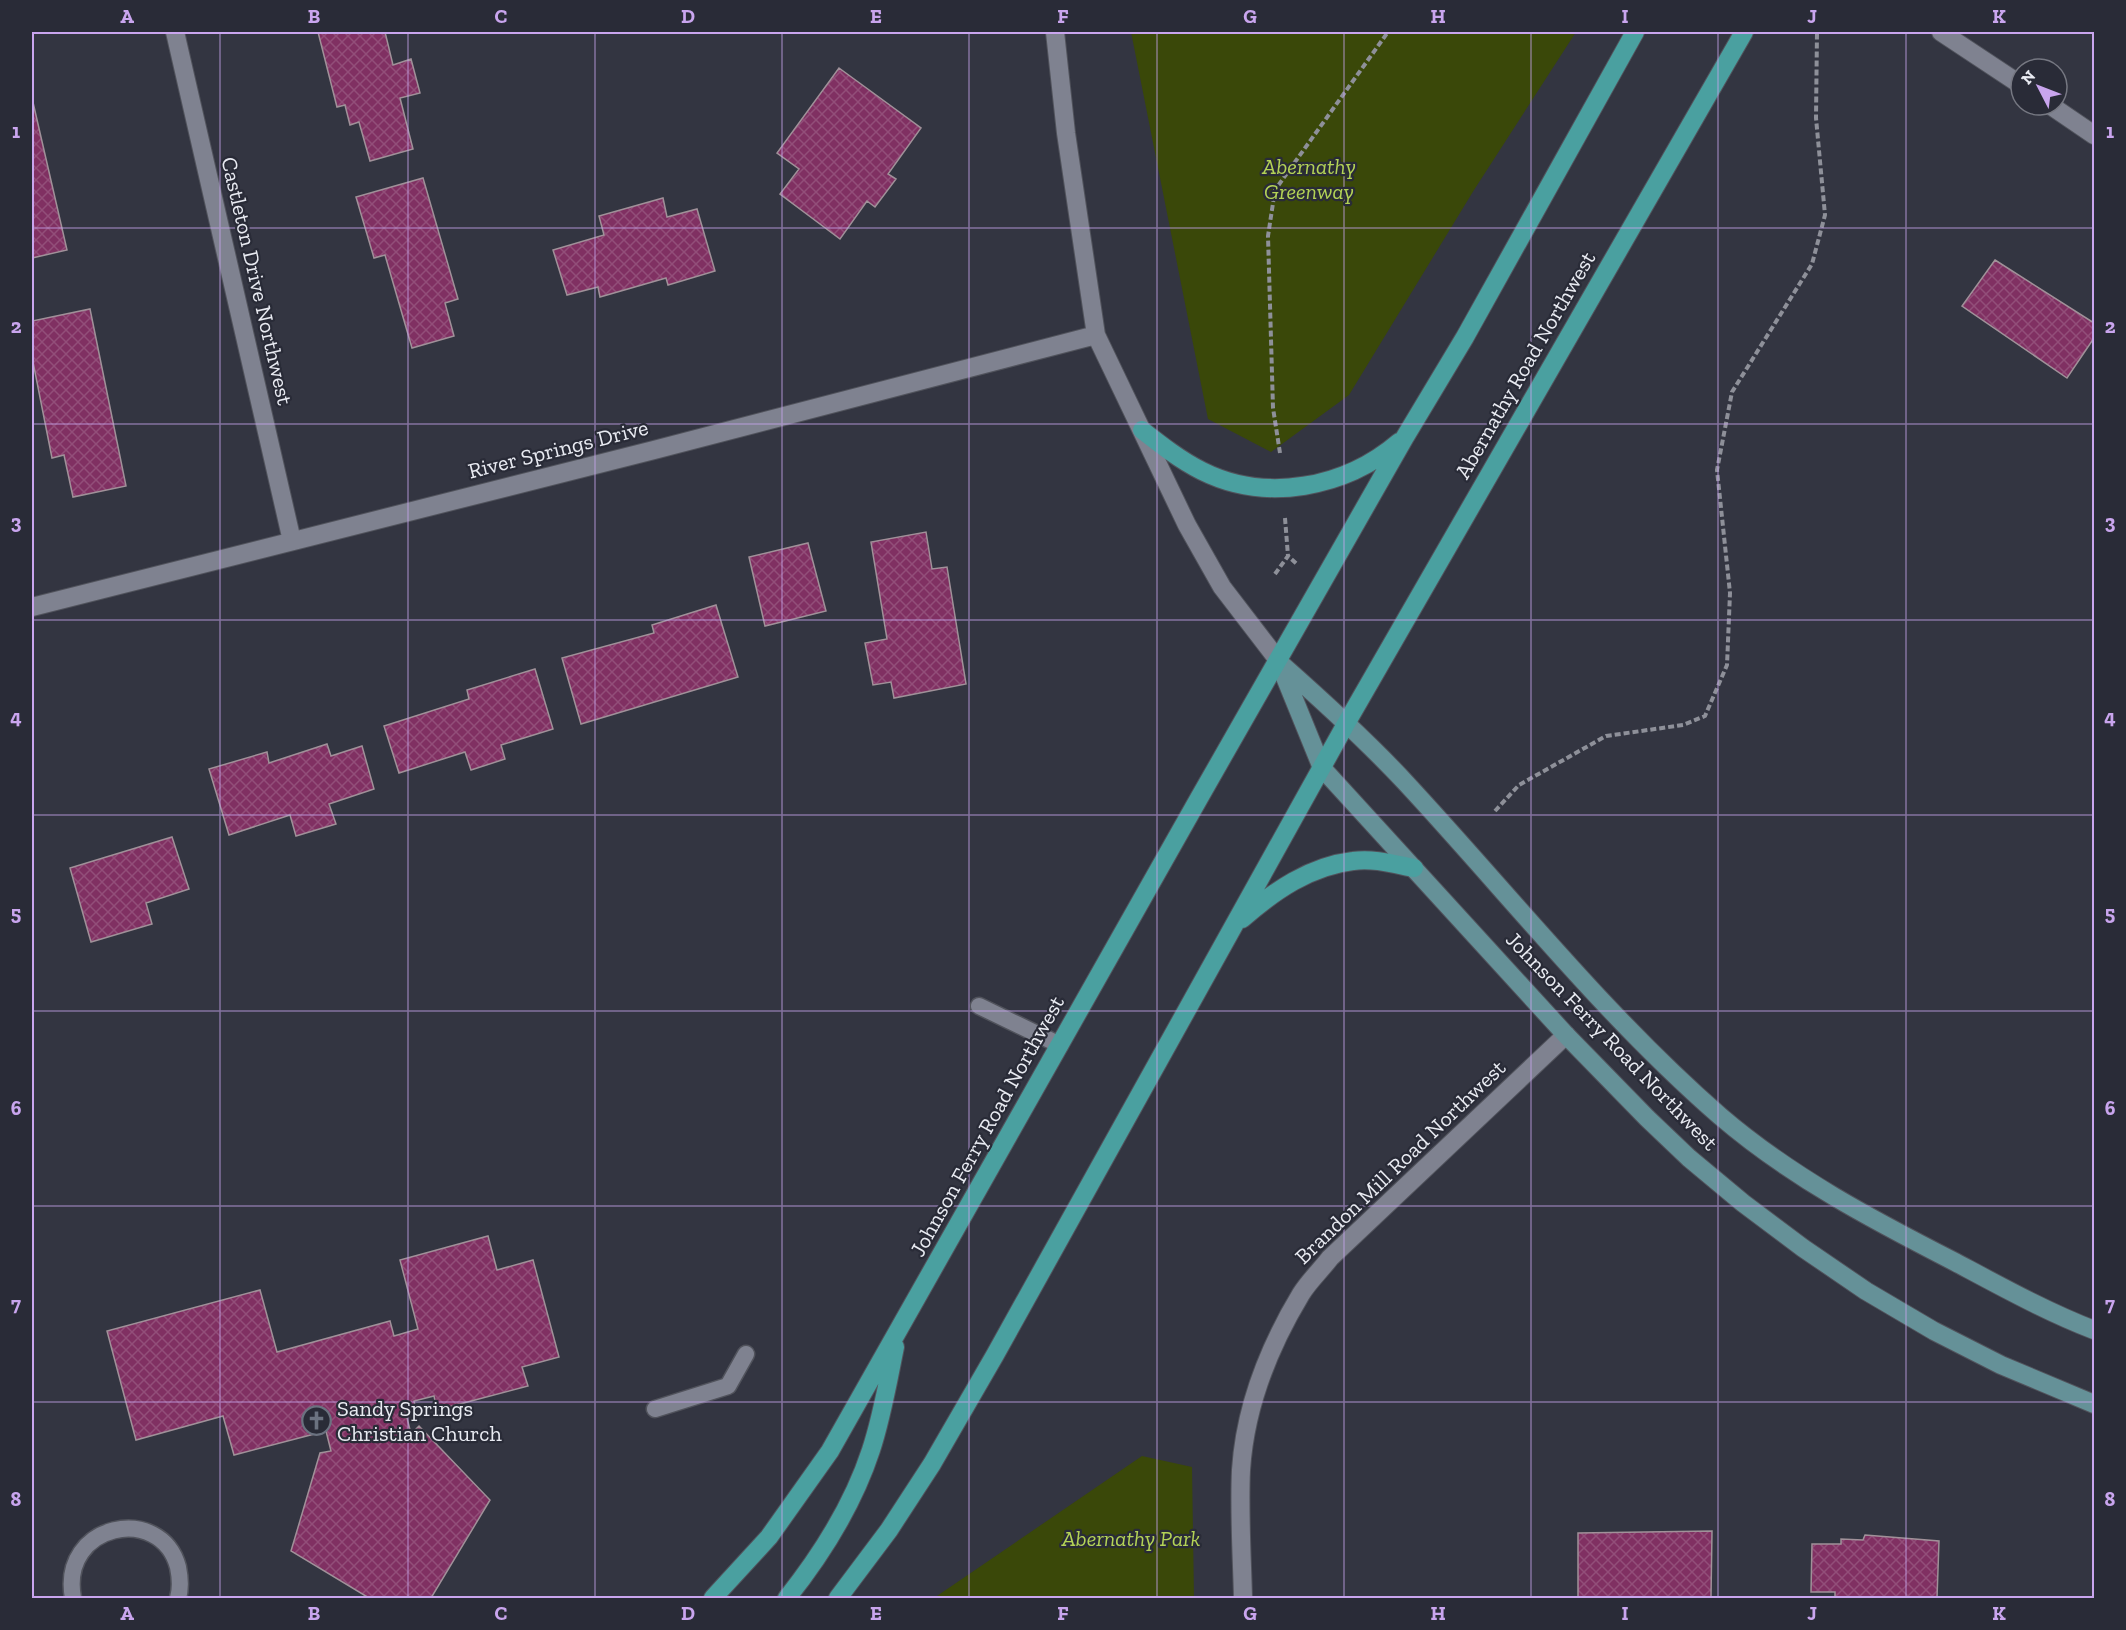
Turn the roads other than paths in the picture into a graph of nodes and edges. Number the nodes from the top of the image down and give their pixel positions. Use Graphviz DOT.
graph roads {
  1 [pos="175,32"];
  2 [pos="1055,32"];
  3 [pos="1635,32"];
  4 [pos="1744,32"];
  5 [pos="1941,32"];
  6 [pos="2009,77"];
  7 [pos="2068,117"];
  8 [pos="2094,135"];
  9 [pos="1096,335"];
  10 [pos="1142,430"];
  11 [pos="1405,437"];
  12 [pos="292,542"];
  13 [pos="32,607"];
  14 [pos="1278,660"];
  15 [pos="1347,722"];
  16 [pos="1322,768"];
  17 [pos="1413,868"];
  18 [pos="1234,926"];
  19 [pos="979,1006"];
  20 [pos="1566,1035"];
  21 [pos="1060,1045"];
  22 [pos="899,1330"];
  23 [pos="2094,1330"];
  24 [pos="746,1354"];
  25 [pos="2094,1404"];
  26 [pos="655,1409"];
  27 [pos="73,1599"];
  28 [pos="178,1599"];
  29 [pos="713,1599"];
  30 [pos="787,1599"];
  31 [pos="838,1599"];
  32 [pos="1243,1599"];
  1 -- 12 [label="street, Castleton Drive Northwest"];
  2 -- 9 [label="street"];
  3 -- 11 [label="main road"];
  4 -- 15 [label="main road, Abernathy Road Northwest"];
  5 -- 6 [label="street"];
  7 -- 8 [label="street"];
  9 -- 10 [label="street"];
  9 -- 12 [label="street, River Springs Drive"];
  10 -- 11 [label="main road"];
  10 -- 14 [label="street"];
  11 -- 14 [label="main road"];
  12 -- 13 [label="street, River Springs Drive"];
  14 -- 15 [label="street, Johnson Ferry Road Northwest"];
  14 -- 16 [label="street, Johnson Ferry Road Northwest"];
  14 -- 21 [label="main road, Johnson Ferry Road Northwest"];
  15 -- 16 [label="main road"];
  15 -- 23 [label="street, Johnson Ferry Road Northwest"];
  16 -- 17 [label="street, Johnson Ferry Road Northwest"];
  16 -- 18 [label="main road"];
  17 -- 18 [label="main road"];
  17 -- 20 [label="street, Johnson Ferry Road Northwest"];
  18 -- 31 [label="main road"];
  19 -- 21 [label="lane"];
  20 -- 25 [label="street, Johnson Ferry Road Northwest"];
  20 -- 32 [label="street, Brandon Mill Road Northwest"];
  21 -- 22 [label="main road, Johnson Ferry Road Northwest"];
  22 -- 29 [label="main road, Johnson Ferry Road Northwest"];
  22 -- 30 [label="main road"];
  24 -- 26 [label="lane"];
  27 -- 28 [label="lane"];
}
